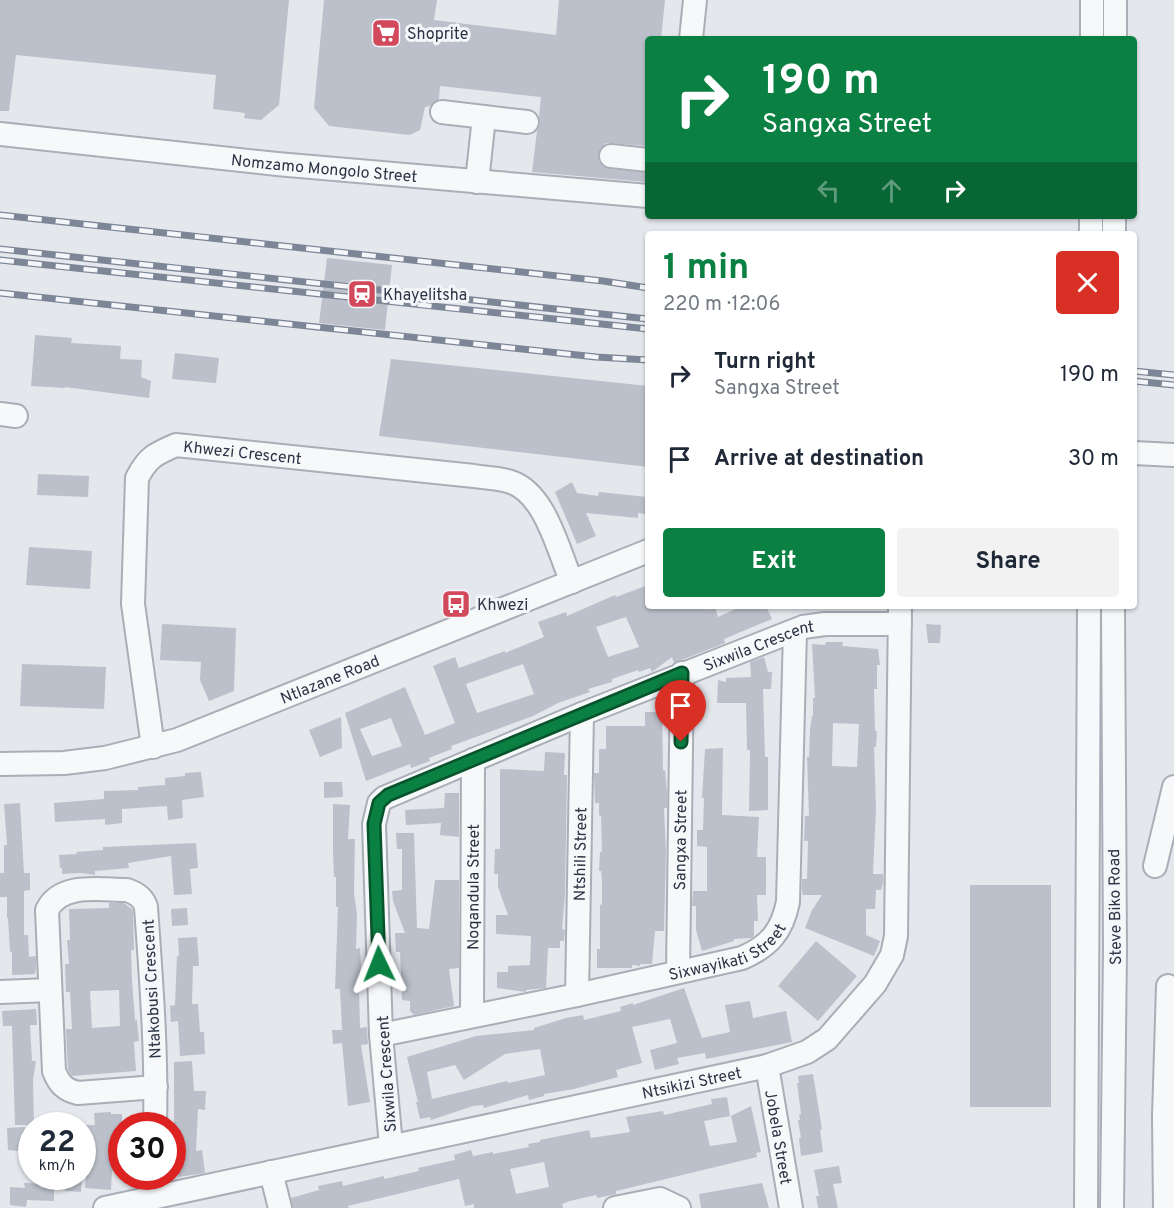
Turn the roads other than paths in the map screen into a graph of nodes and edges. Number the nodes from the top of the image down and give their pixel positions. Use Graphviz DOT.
graph roads {
  1 [pos="695,0"];
  2 [pos="1092,0"];
  3 [pos="1115,0"];
  4 [pos="691,36"];
  5 [pos="1092,36"];
  6 [pos="1115,36"];
  7 [pos="441,112"];
  8 [pos="484,117"];
  9 [pos="527,122"];
  10 [pos="0,134"];
  11 [pos="611,156"];
  12 [pos="645,160"];
  13 [pos="477,182"];
  14 [pos="645,196"];
  15 [pos="1137,453"];
  16 [pos="1174,455"];
  17 [pos="645,551"];
  18 [pos="572,582"];
  19 [pos="1089,609"];
  20 [pos="1113,609"];
  21 [pos="900,615"];
  22 [pos="795,631"];
  23 [pos="682,673"];
  24 [pos="582,714"];
  25 [pos="153,747"];
  26 [pos="473,760"];
  27 [pos="0,764"];
  28 [pos="1174,787"];
  29 [pos="1155,866"];
  30 [pos="678,972"];
  31 [pos="1168,986"];
  32 [pos="50,990"];
  33 [pos="0,992"];
  34 [pos="577,995"];
  35 [pos="472,1015"];
  36 [pos="381,1035"];
  37 [pos="767,1066"];
  38 [pos="156,1087"];
  39 [pos="155,1112"];
  40 [pos="1168,1122"];
  41 [pos="391,1146"];
  42 [pos="271,1172"];
  43 [pos="152,1194"];
  44 [pos="105,1208"];
  45 [pos="280,1208"];
  46 [pos="615,1208"];
  47 [pos="679,1208"];
  48 [pos="791,1208"];
  49 [pos="1086,1208"];
  50 [pos="1112,1208"];
  51 [pos="1165,1208"];
  1 -- 4 [label="street"];
  2 -- 5 [label="street"];
  3 -- 6 [label="street"];
  7 -- 8 [label="street"];
  8 -- 9 [label="street"];
  8 -- 13 [label="street"];
  10 -- 13 [label="street, Nomzamo Mongolo Street"];
  11 -- 12 [label="street"];
  13 -- 14 [label="street, Nomzamo Mongolo Street"];
  15 -- 16 [label="street"];
  17 -- 18 [label="street, Ntlazane Road"];
  18 -- 25 [label="street, Ntlazane Road"];
  18 -- 25 [label="street, Khwezi Crescent"];
  19 -- 49 [label="street, Steve Biko Road"];
  20 -- 50 [label="street, Steve Biko Road"];
  21 -- 22 [label="street, Sixwila Crescent"];
  21 -- 37 [label="street, Ntsikizi Street"];
  22 -- 23 [label="street, Sixwila Crescent"];
  22 -- 30 [label="street, Sixwayikati Street"];
  23 -- 24 [label="street, Sixwila Crescent"];
  23 -- 30 [label="street, Sangxa Street"];
  24 -- 26 [label="street, Sixwila Crescent"];
  24 -- 34 [label="street, Ntshili Street"];
  25 -- 27 [label="street, Ntlazane Road"];
  26 -- 35 [label="street, Noqandula Street"];
  26 -- 36 [label="street, Sixwila Crescent"];
  28 -- 29 [label="street"];
  30 -- 34 [label="street, Sixwayikati Street"];
  31 -- 40 [label="street"];
  32 -- 33 [label="street"];
  32 -- 38 [label="street, Ntakobusi Crescent"];
  32 -- 38 [label="street, Ntakobusi Crescent"];
  34 -- 35 [label="street, Sixwayikati Street"];
  35 -- 36 [label="street, Sixwayikati Street"];
  36 -- 41 [label="street, Sixwila Crescent"];
  37 -- 41 [label="street, Ntsikizi Street"];
  37 -- 48 [label="street, Jobela Street"];
  38 -- 39 [label="street, Ntakobusi Crescent"];
  40 -- 51 [label="street"];
  41 -- 42 [label="street, Ntsikizi Street"];
  42 -- 43 [label="street, Ntsikizi Street"];
  42 -- 45 [label="street"];
  43 -- 44 [label="street, Ntsikizi Street"];
  46 -- 47 [label="street"];
}
